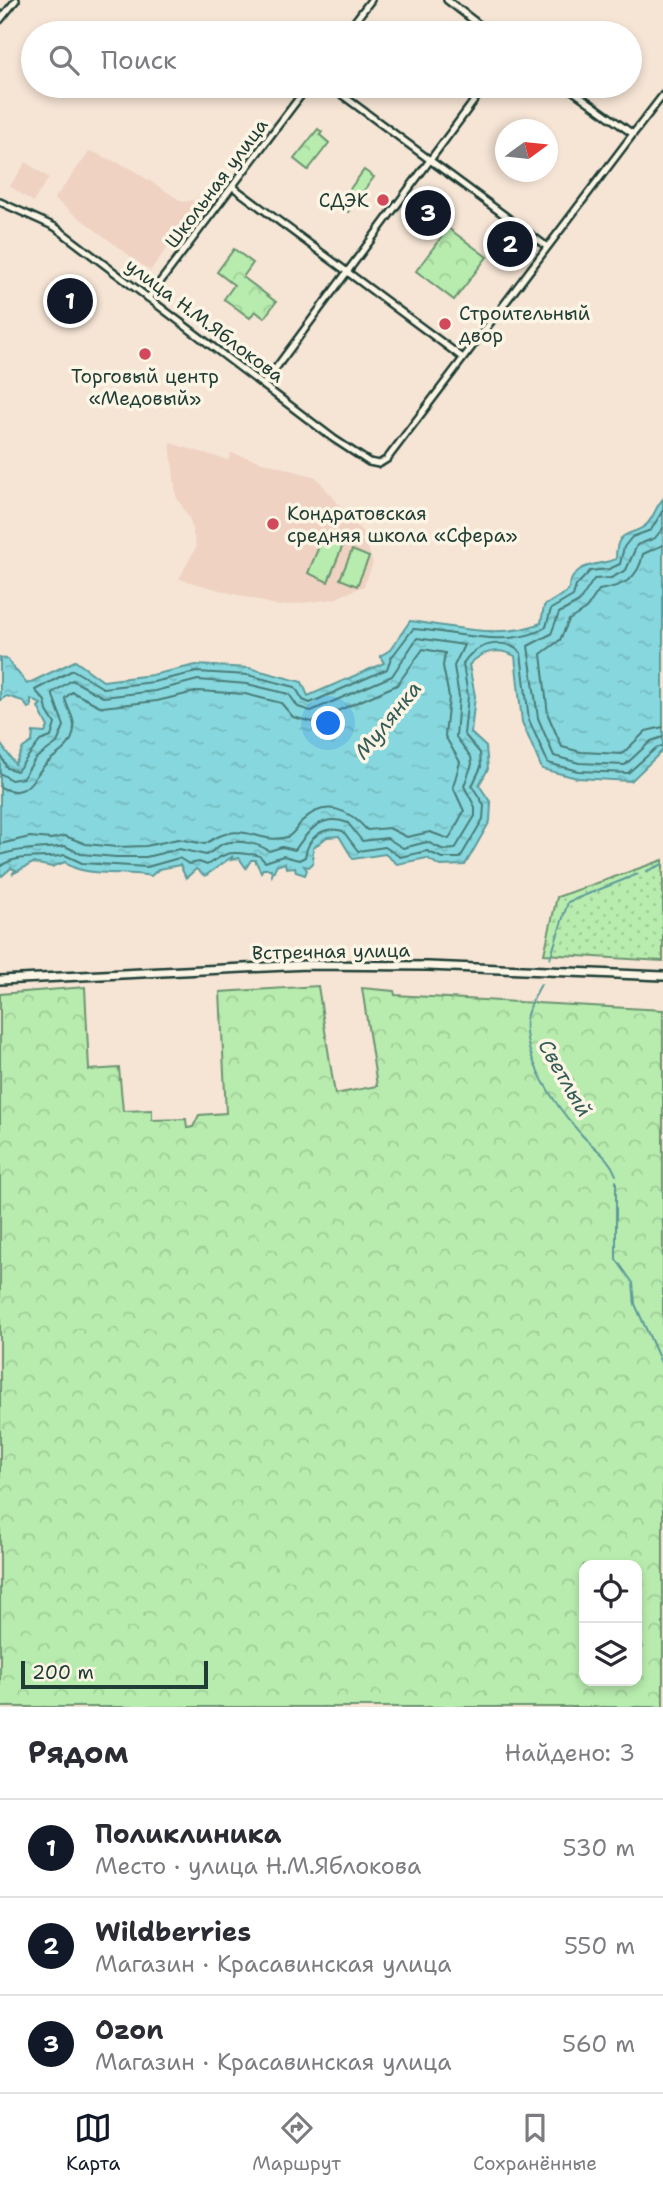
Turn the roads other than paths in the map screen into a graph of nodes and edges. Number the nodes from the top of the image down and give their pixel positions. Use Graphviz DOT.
graph roads {
  1 [pos="16,0"];
  2 [pos="371,0"];
  3 [pos="447,0"];
  4 [pos="0,20"];
  5 [pos="355,21"];
  6 [pos="474,21"];
  7 [pos="663,94"];
  8 [pos="299,98"];
  9 [pos="346,98"];
  10 [pos="476,98"];
  11 [pos="583,98"];
  12 [pos="633,134"];
  13 [pos="431,161"];
  14 [pos="233,187"];
  15 [pos="0,202"];
  16 [pos="547,246"];
  17 [pos="348,272"];
  18 [pos="148,298"];
  19 [pos="463,358"];
  20 [pos="264,384"];
  21 [pos="663,976"];
  22 [pos="0,981"];
  1 -- 4 [label="street"];
  2 -- 5 [label="street"];
  3 -- 6 [label="street"];
  7 -- 12 [label="street"];
  8 -- 14 [label="street, Школьная улица"];
  9 -- 13 [label="street"];
  10 -- 13 [label="street"];
  11 -- 12 [label="street"];
  12 -- 16 [label="street"];
  13 -- 16 [label="street"];
  13 -- 17 [label="street"];
  14 -- 17 [label="street"];
  14 -- 18 [label="street, Школьная улица"];
  15 -- 18 [label="street, улица Н.М.Яблокова"];
  16 -- 19 [label="street"];
  17 -- 19 [label="street"];
  17 -- 20 [label="street"];
  18 -- 20 [label="street, улица Н.М.Яблокова"];
  19 -- 20 [label="street, улица Н.М.Яблокова"];
  21 -- 22 [label="main road, Встречная улица"];
}
